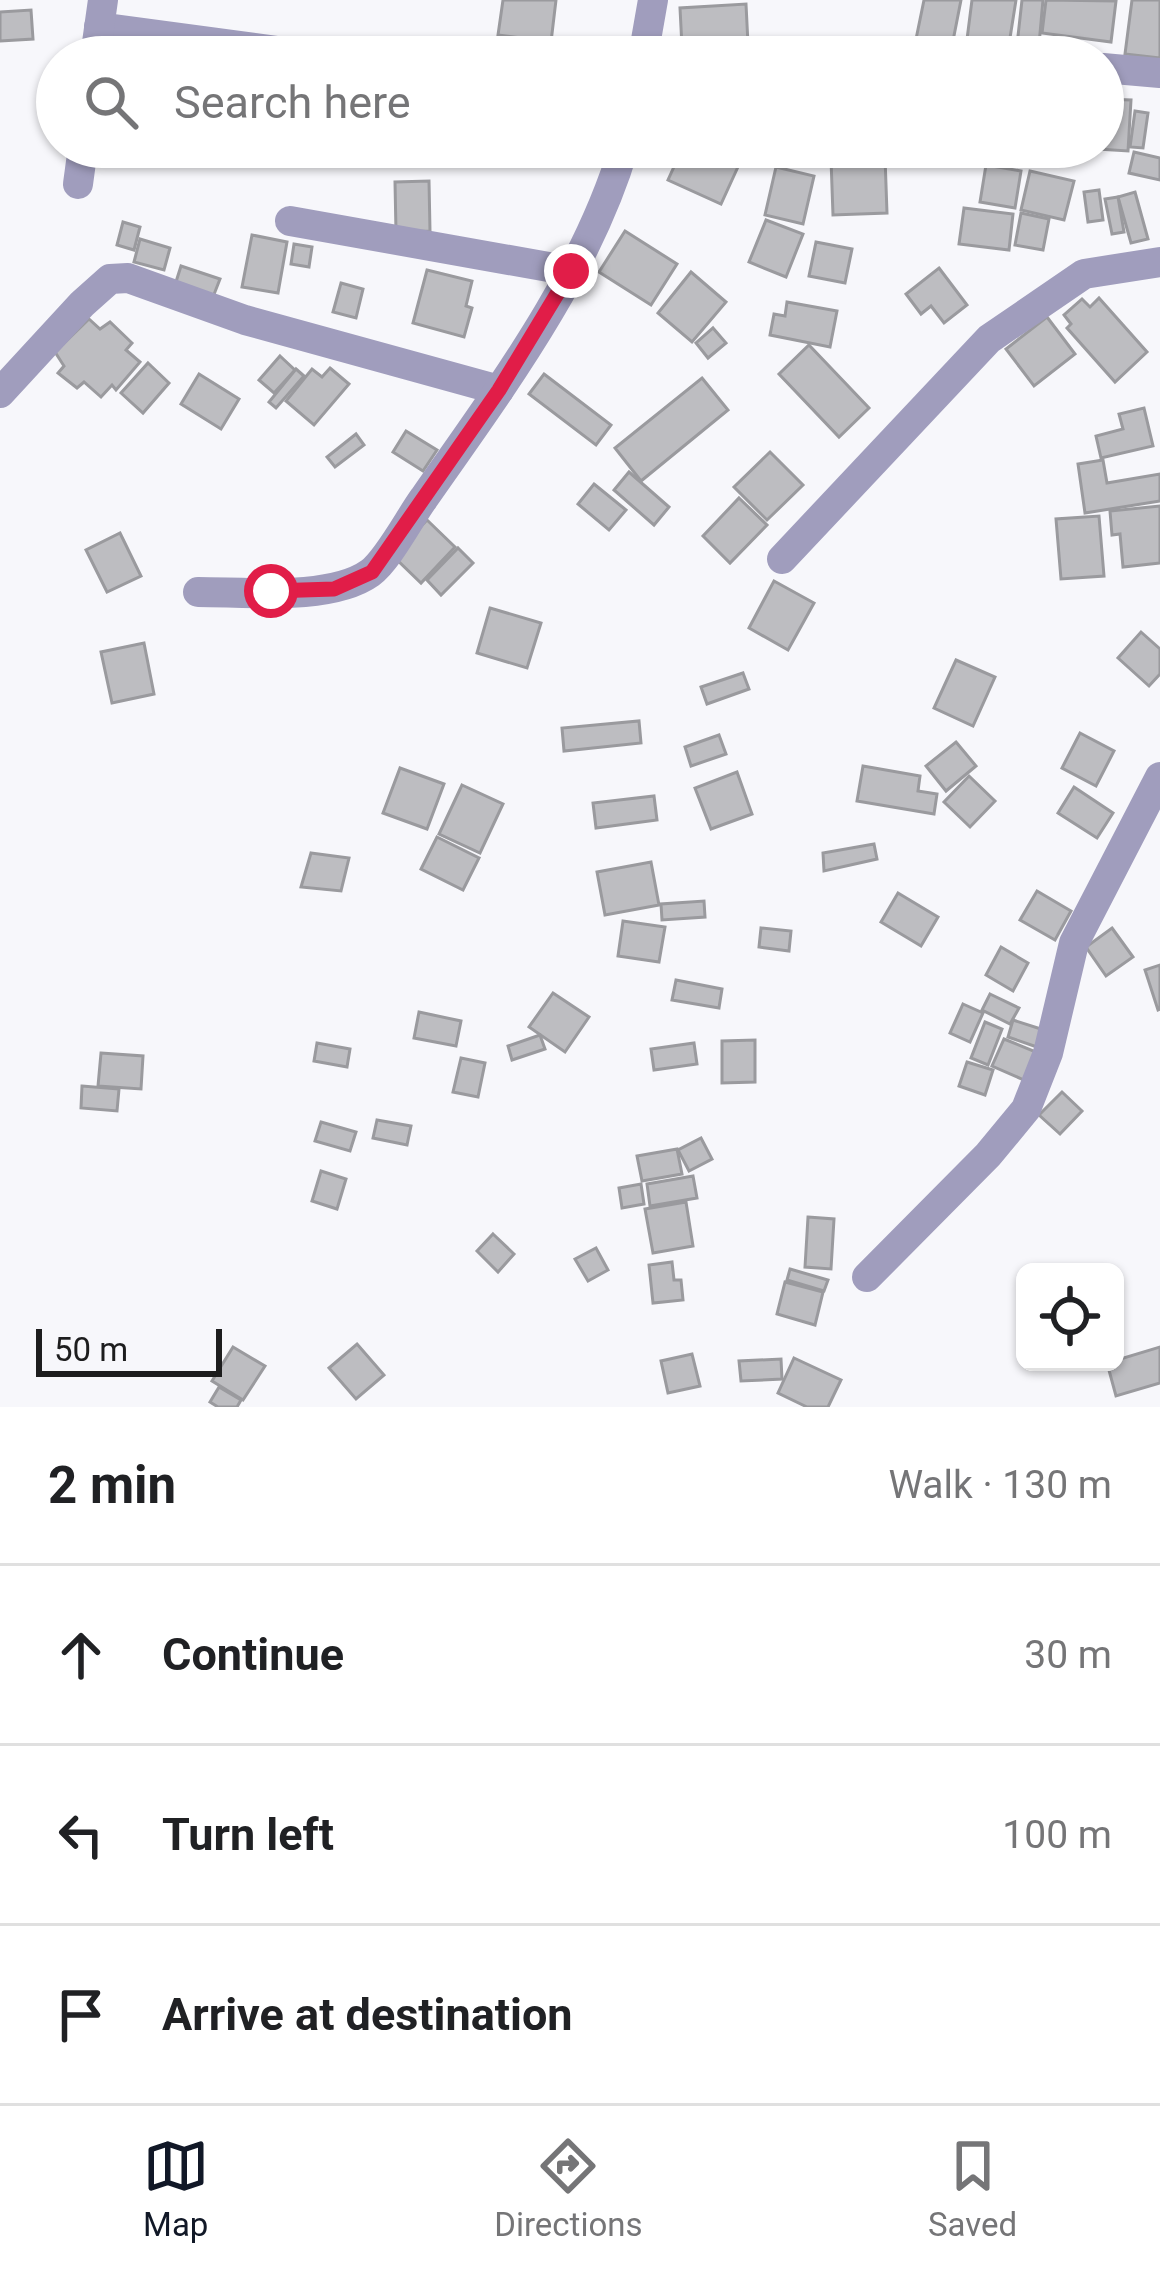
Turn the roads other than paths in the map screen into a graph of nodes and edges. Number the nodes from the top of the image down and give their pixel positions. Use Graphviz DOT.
graph roads {
  1 [pos="653,0"];
  2 [pos="99,28"];
  3 [pos="161,36"];
  4 [pos="647,36"];
  5 [pos="1124,70"];
  6 [pos="1160,73"];
  7 [pos="80,168"];
  8 [pos="618,168"];
  9 [pos="78,184"];
  10 [pos="290,220"];
  11 [pos="1160,262"];
  12 [pos="571,271"];
  13 [pos="499,390"];
  14 [pos="0,393"];
  15 [pos="782,559"];
  16 [pos="198,592"];
  17 [pos="1160,778"];
  18 [pos="868,1277"];
  1 -- 4 [label="street"];
  2 -- 3 [label="street"];
  5 -- 6 [label="street"];
  7 -- 9 [label="street"];
  8 -- 12 [label="street"];
  10 -- 12 [label="street"];
  11 -- 15 [label="street"];
  12 -- 13 [label="street"];
  13 -- 14 [label="street"];
  13 -- 16 [label="street"];
  17 -- 18 [label="street"];
}
